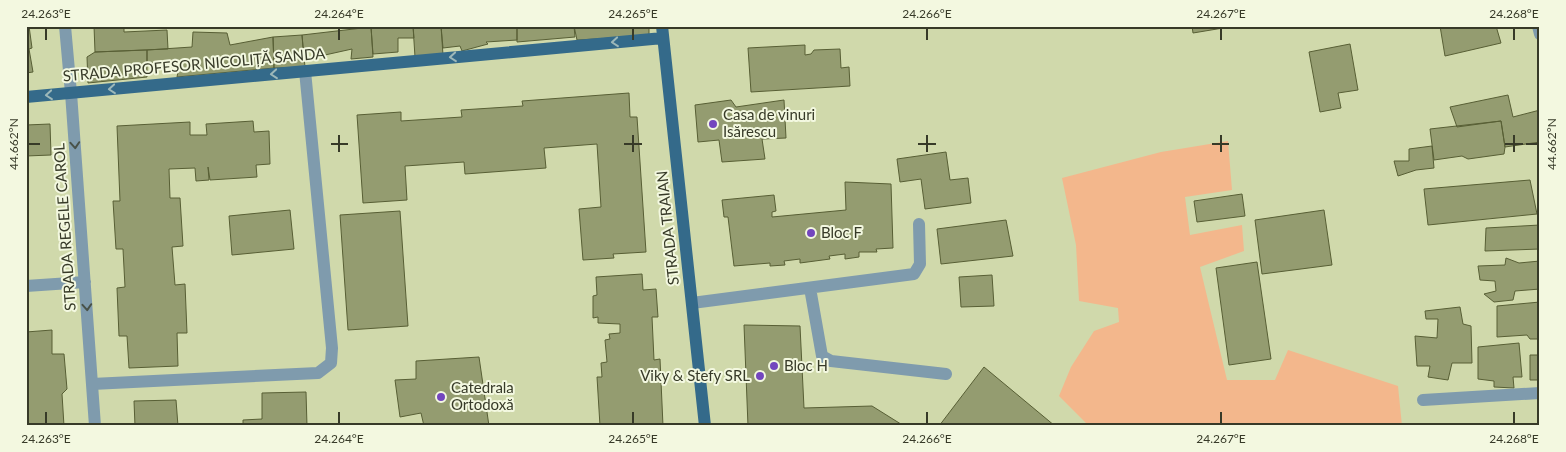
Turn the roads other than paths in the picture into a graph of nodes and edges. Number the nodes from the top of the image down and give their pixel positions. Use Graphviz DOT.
graph roads {
  1 [pos="65,26"];
  2 [pos="1538,26"];
  3 [pos="663,32"];
  4 [pos="1540,34"];
  5 [pos="305,71"];
  6 [pos="71,93"];
  7 [pos="26,97"];
  8 [pos="919,224"];
  9 [pos="85,282"];
  10 [pos="26,286"];
  11 [pos="810,288"];
  12 [pos="692,302"];
  13 [pos="946,374"];
  14 [pos="92,384"];
  15 [pos="1540,393"];
  16 [pos="1424,400"];
  17 [pos="95,426"];
  18 [pos="705,426"];
  1 -- 6 [label="street, STRADA REGELE CAROL"];
  2 -- 4 [label="street"];
  3 -- 5 [label="main road, STRADA PROFESOR NICOLIȚĂ SANDA, one-way"];
  3 -- 12 [label="main road, STRADA TRAIAN"];
  5 -- 6 [label="main road, STRADA PROFESOR NICOLIȚĂ SANDA, one-way"];
  5 -- 14 [label="street"];
  6 -- 7 [label="main road, STRADA PROFESOR NICOLIȚĂ SANDA, one-way"];
  6 -- 9 [label="street, STRADA REGELE CAROL, one-way"];
  8 -- 11 [label="street"];
  9 -- 10 [label="street"];
  9 -- 14 [label="street, STRADA REGELE CAROL, one-way"];
  11 -- 12 [label="street"];
  11 -- 13 [label="street"];
  12 -- 18 [label="main road, STRADA TRAIAN"];
  14 -- 17 [label="street, STRADA REGELE CAROL"];
  15 -- 16 [label="street"];
}
